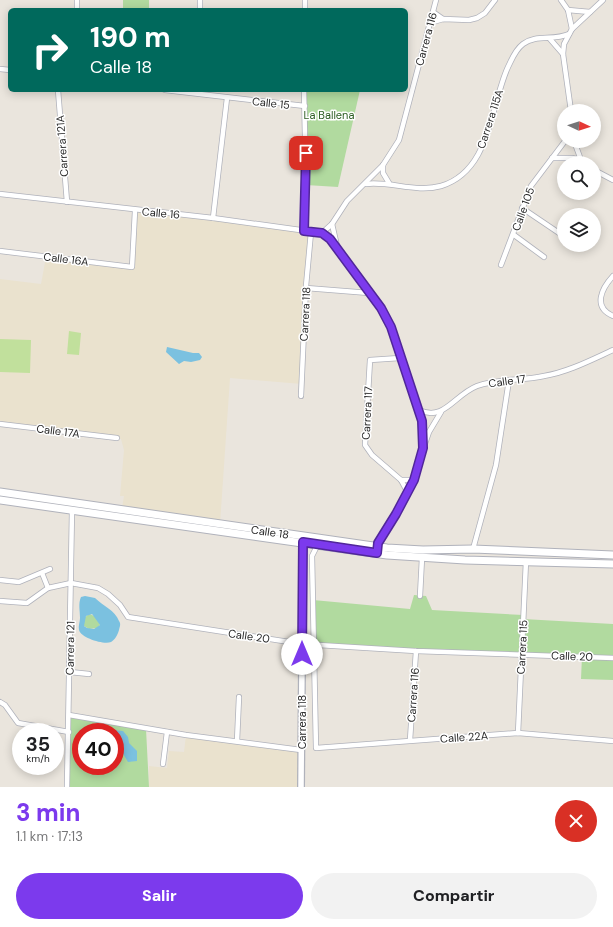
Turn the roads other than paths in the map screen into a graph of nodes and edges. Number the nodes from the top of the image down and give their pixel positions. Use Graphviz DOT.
graph roads {
  1 [pos="436,0"];
  2 [pos="495,0"];
  3 [pos="561,0"];
  4 [pos="603,0"];
  5 [pos="568,10"];
  6 [pos="433,12"];
  7 [pos="590,12"];
  8 [pos="444,19"];
  9 [pos="430,24"];
  10 [pos="572,29"];
  11 [pos="568,34"];
  12 [pos="550,39"];
  13 [pos="562,54"];
  14 [pos="58,92"];
  15 [pos="202,92"];
  16 [pos="304,92"];
  17 [pos="227,98"];
  18 [pos="570,104"];
  19 [pos="305,106"];
  20 [pos="560,148"];
  21 [pos="552,158"];
  22 [pos="557,158"];
  23 [pos="383,165"];
  24 [pos="601,174"];
  25 [pos="613,180"];
  26 [pos="389,183"];
  27 [pos="366,184"];
  28 [pos="0,194"];
  29 [pos="67,202"];
  30 [pos="522,208"];
  31 [pos="135,211"];
  32 [pos="213,218"];
  33 [pos="332,224"];
  34 [pos="304,231"];
  35 [pos="557,231"];
  36 [pos="310,232"];
  37 [pos="322,233"];
  38 [pos="514,235"];
  39 [pos="337,247"];
  40 [pos="0,251"];
  41 [pos="544,257"];
  42 [pos="501,265"];
  43 [pos="613,276"];
  44 [pos="306,288"];
  45 [pos="370,293"];
  46 [pos="613,316"];
  47 [pos="613,350"];
  48 [pos="400,358"];
  49 [pos="509,380"];
  50 [pos="301,396"];
  51 [pos="419,410"];
  52 [pos="441,412"];
  53 [pos="0,424"];
  54 [pos="116,438"];
  55 [pos="423,448"];
  56 [pos="401,480"];
  57 [pos="414,480"];
  58 [pos="0,492"];
  59 [pos="408,493"];
  60 [pos="0,500"];
  61 [pos="72,510"];
  62 [pos="303,539"];
  63 [pos="316,548"];
  64 [pos="473,549"];
  65 [pos="377,550"];
  66 [pos="613,555"];
  67 [pos="422,558"];
  68 [pos="526,561"];
  69 [pos="613,564"];
  70 [pos="50,570"];
  71 [pos="42,573"];
  72 [pos="0,580"];
  73 [pos="71,583"];
  74 [pos="48,588"];
  75 [pos="420,596"];
  76 [pos="0,601"];
  77 [pos="302,644"];
  78 [pos="313,645"];
  79 [pos="416,651"];
  80 [pos="521,654"];
  81 [pos="613,658"];
  82 [pos="70,672"];
  83 [pos="89,674"];
  84 [pos="239,697"];
  85 [pos="0,702"];
  86 [pos="69,715"];
  87 [pos="69,732"];
  88 [pos="167,732"];
  89 [pos="518,733"];
  90 [pos="410,740"];
  91 [pos="237,741"];
  92 [pos="613,742"];
  93 [pos="301,750"];
  94 [pos="163,764"];
  95 [pos="67,787"];
  96 [pos="301,787"];
  1 -- 6 [label="street, Carrera 116"];
  2 -- 8 [label="street"];
  3 -- 5 [label="street"];
  4 -- 7 [label="street"];
  5 -- 7 [label="street"];
  5 -- 10 [label="street"];
  6 -- 8 [label="street"];
  6 -- 9 [label="street, Carrera 116"];
  7 -- 10 [label="street"];
  8 -- 9 [label="street"];
  9 -- 23 [label="street, Carrera 116"];
  10 -- 11 [label="street"];
  11 -- 12 [label="street, Carrera 115A"];
  11 -- 13 [label="street"];
  12 -- 13 [label="street"];
  12 -- 26 [label="street, Carrera 115A"];
  13 -- 18 [label="street"];
  14 -- 29 [label="street, Carrera 121A"];
  15 -- 17 [label="street, Calle 15"];
  16 -- 19 [label="street"];
  17 -- 19 [label="street, Calle 15"];
  17 -- 32 [label="street"];
  19 -- 34 [label="street"];
  20 -- 21 [label="street, Calle 105"];
  21 -- 22 [label="street"];
  21 -- 30 [label="street, Calle 105"];
  23 -- 26 [label="street"];
  23 -- 27 [label="street, Carrera 116"];
  24 -- 25 [label="street"];
  26 -- 27 [label="street"];
  27 -- 33 [label="street, Carrera 116"];
  28 -- 29 [label="street, Calle 16"];
  29 -- 31 [label="street, Calle 16"];
  30 -- 35 [label="street"];
  30 -- 38 [label="street, Calle 105"];
  31 -- 32 [label="street, Calle 16"];
  31 -- 40 [label="street, Calle 16A"];
  32 -- 34 [label="street, Calle 16"];
  33 -- 37 [label="street, Carrera 116"];
  33 -- 39 [label="street"];
  34 -- 36 [label="street, Calle 16"];
  36 -- 37 [label="street, Calle 16"];
  36 -- 44 [label="street, Carrera 118"];
  37 -- 39 [label="street"];
  38 -- 41 [label="street"];
  38 -- 42 [label="street, Calle 105"];
  39 -- 45 [label="street"];
  43 -- 46 [label="street"];
  44 -- 45 [label="street"];
  44 -- 50 [label="street, Carrera 118"];
  45 -- 48 [label="street"];
  47 -- 49 [label="street, Calle 17"];
  48 -- 51 [label="street"];
  48 -- 56 [label="street, Carrera 117"];
  49 -- 52 [label="street, Calle 17"];
  49 -- 64 [label="street"];
  51 -- 52 [label="street"];
  51 -- 55 [label="street"];
  52 -- 55 [label="street"];
  53 -- 54 [label="street, Calle 17A"];
  55 -- 57 [label="street"];
  56 -- 57 [label="street"];
  56 -- 59 [label="street, Carrera 117"];
  57 -- 59 [label="street"];
  58 -- 62 [label="main road, Calle 18"];
  59 -- 65 [label="street"];
  60 -- 61 [label="main road, Calle 18"];
  61 -- 62 [label="main road, Calle 18"];
  61 -- 73 [label="street, Carrera 121"];
  62 -- 65 [label="main road, Calle 18"];
  62 -- 77 [label="street, Carrera 118"];
  63 -- 78 [label="street"];
  64 -- 65 [label="main road, Calle 18"];
  64 -- 66 [label="main road, Calle 18"];
  65 -- 67 [label="main road, Calle 18"];
  67 -- 68 [label="main road, Calle 18"];
  67 -- 75 [label="street"];
  68 -- 69 [label="main road, Calle 18"];
  68 -- 80 [label="street, Carrera 115"];
  70 -- 71 [label="street"];
  71 -- 72 [label="street"];
  71 -- 74 [label="street"];
  73 -- 74 [label="street, Calle 20"];
  73 -- 77 [label="street, Calle 20"];
  73 -- 82 [label="street, Carrera 121"];
  74 -- 76 [label="street, Calle 20"];
  77 -- 78 [label="street, Calle 20"];
  77 -- 93 [label="street, Carrera 118"];
  78 -- 79 [label="street, Calle 20"];
  78 -- 90 [label="street, Calle 22A"];
  79 -- 80 [label="street, Calle 20"];
  79 -- 90 [label="street, Carrera 116"];
  80 -- 81 [label="street, Calle 20"];
  80 -- 89 [label="street, Carrera 115"];
  82 -- 83 [label="street"];
  82 -- 86 [label="street, Carrera 121"];
  84 -- 91 [label="street"];
  85 -- 87 [label="street"];
  86 -- 87 [label="street, Carrera 121"];
  86 -- 88 [label="street"];
  87 -- 95 [label="street, Carrera 121"];
  88 -- 91 [label="street"];
  88 -- 94 [label="street"];
  89 -- 90 [label="street, Calle 22A"];
  89 -- 92 [label="street, Calle 22A"];
  91 -- 93 [label="street"];
  93 -- 96 [label="street, Carrera 118"];
}
